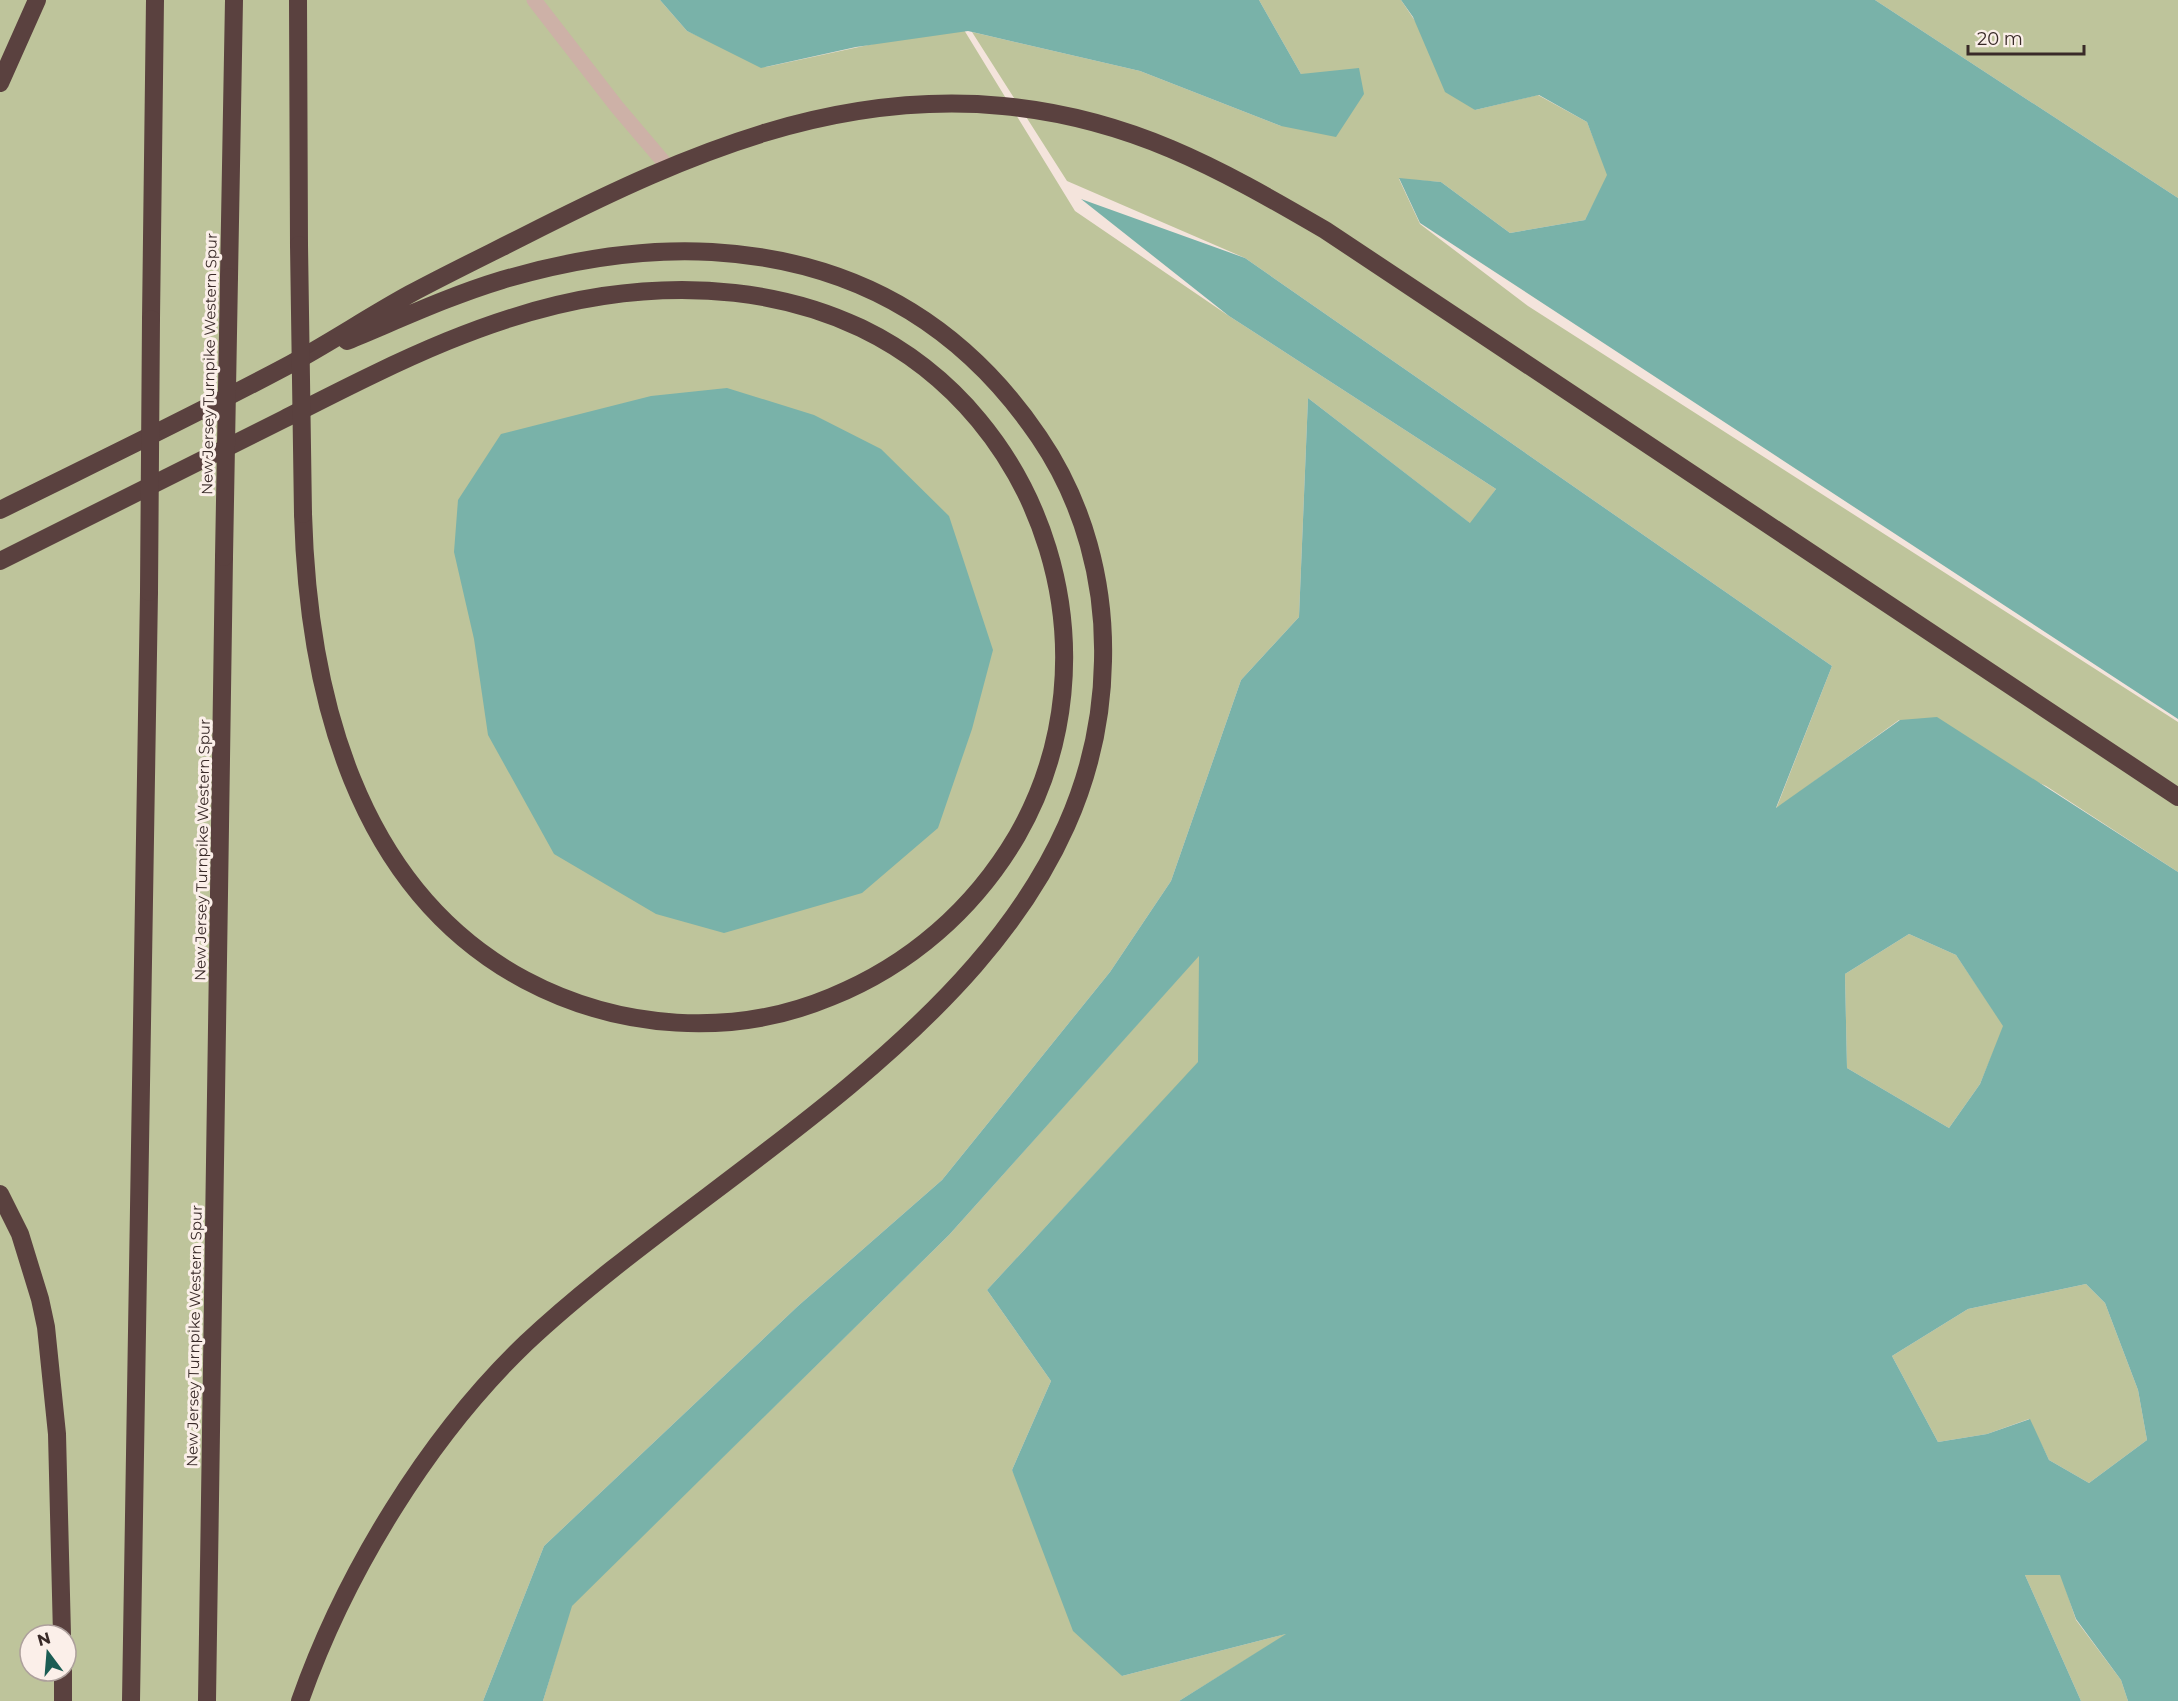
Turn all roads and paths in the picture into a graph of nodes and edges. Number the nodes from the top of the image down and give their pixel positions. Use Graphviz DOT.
graph roads {
  1 [pos="37,0"];
  2 [pos="155,0"];
  3 [pos="234,0"];
  4 [pos="298,0"];
  5 [pos="534,0"];
  6 [pos="0,83"];
  7 [pos="668,167"];
  8 [pos="287,366"];
  9 [pos="0,510"];
  10 [pos="0,561"];
  11 [pos="2178,797"];
  12 [pos="0,1194"];
  13 [pos="62,1623"];
  14 [pos="63,1683"];
  15 [pos="63,1701"];
  16 [pos="131,1701"];
  17 [pos="207,1701"];
  18 [pos="300,1701"];
  1 -- 6 [label="highway"];
  2 -- 16 [label="highway, bridge"];
  3 -- 17 [label="highway, New Jersey Turnpike Western Spur, bridge"];
  4 -- 10 [label="highway, bridge"];
  5 -- 7 [label="lane"];
  7 -- 8 [label="highway"];
  7 -- 11 [label="highway"];
  8 -- 9 [label="highway"];
  8 -- 18 [label="highway"];
  12 -- 13 [label="highway"];
  14 -- 15 [label="highway"];
}
